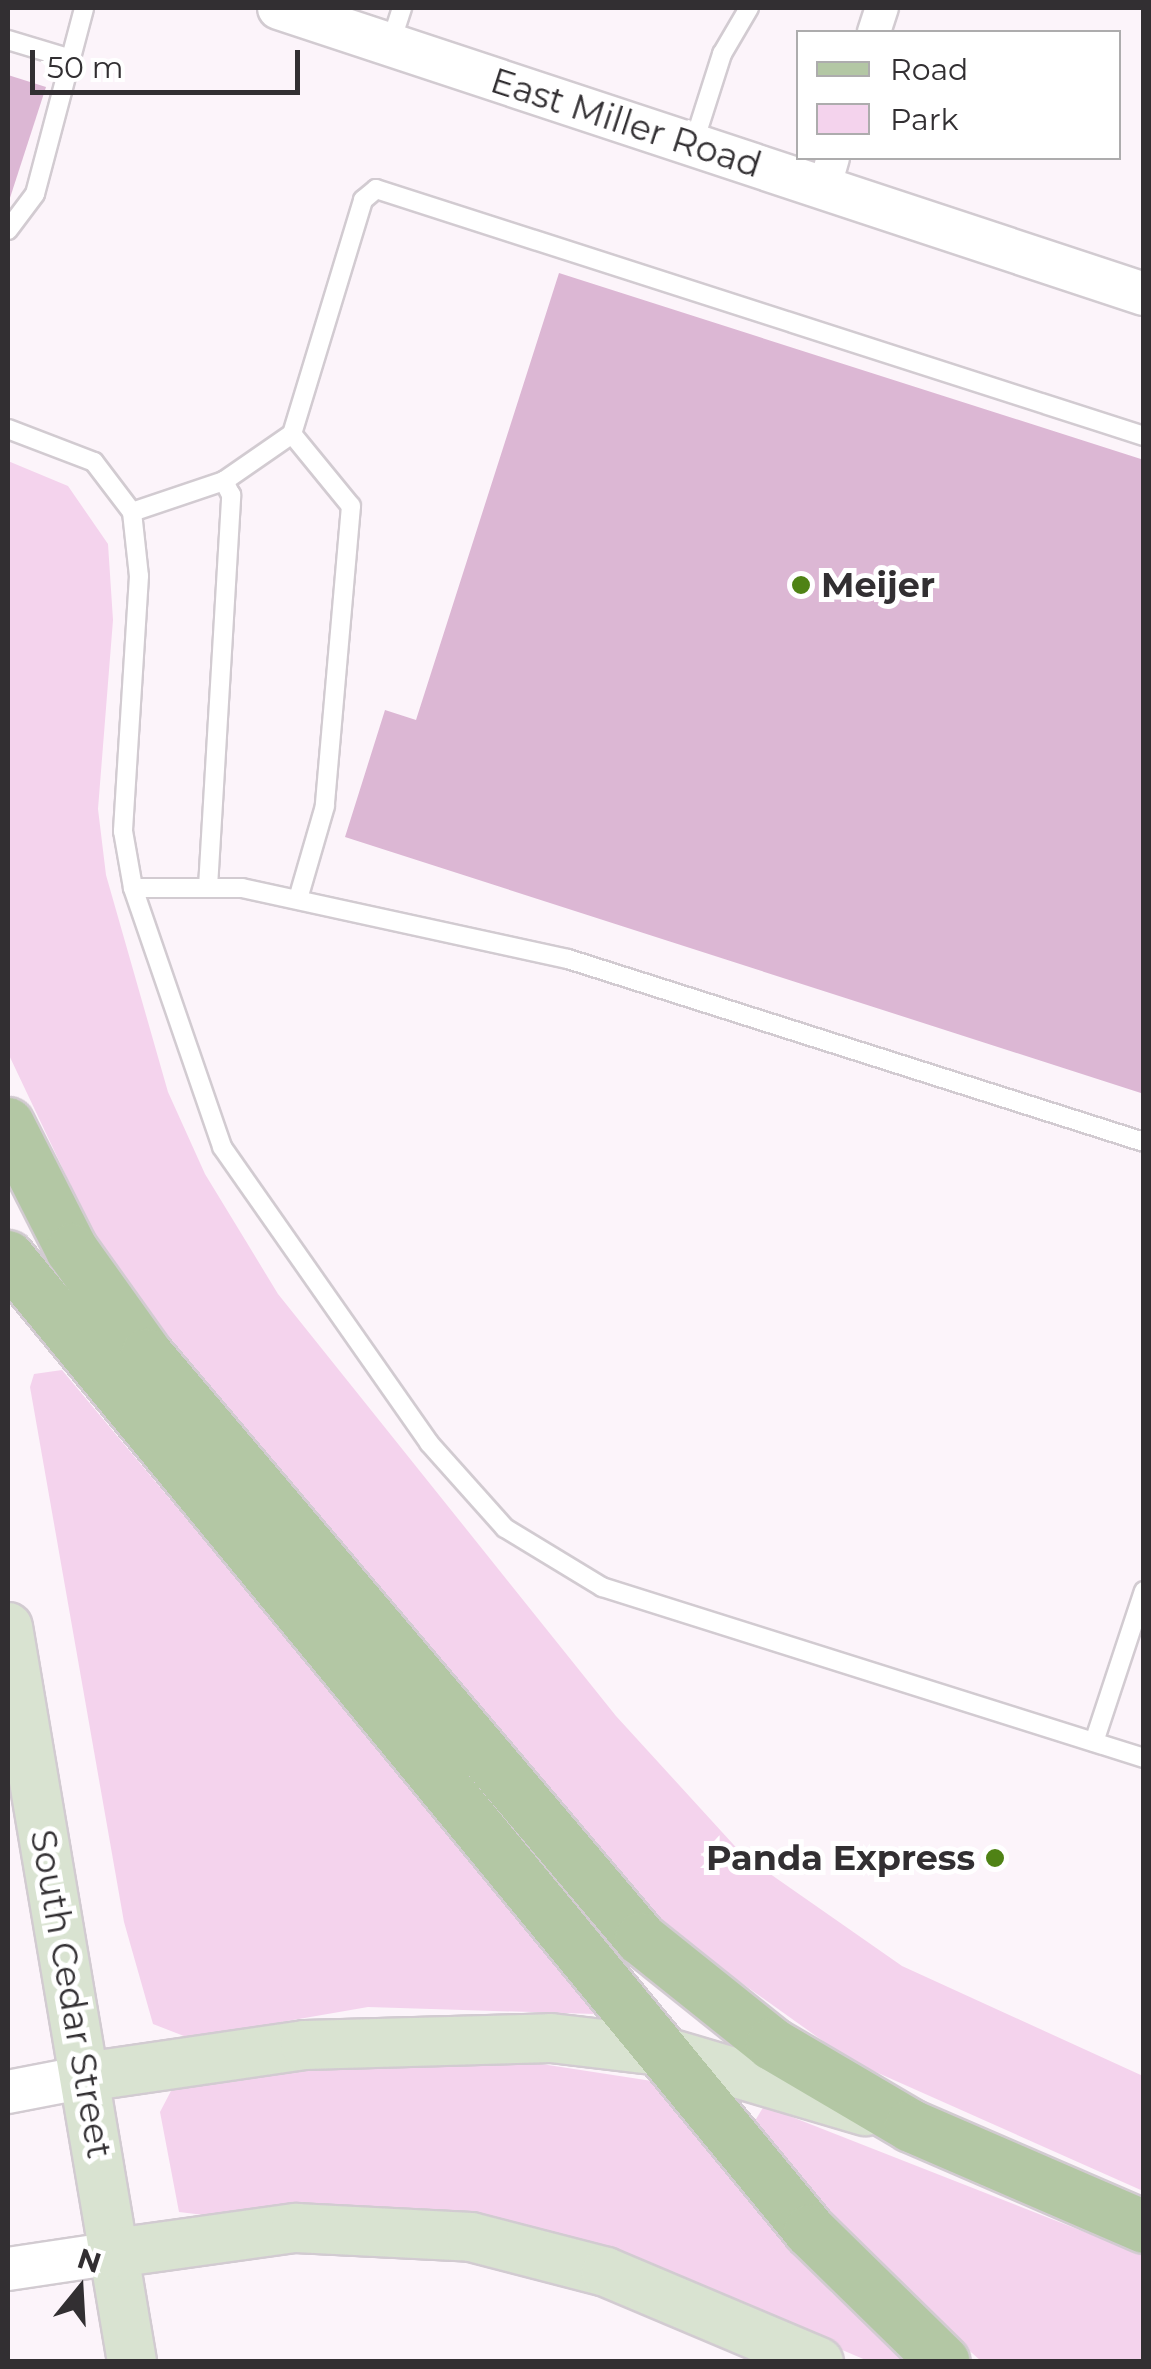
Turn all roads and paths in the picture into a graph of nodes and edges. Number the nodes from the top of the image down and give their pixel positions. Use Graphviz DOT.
graph roads {
  1 [pos="84,8"];
  2 [pos="280,8"];
  3 [pos="749,8"];
  4 [pos="396,26"];
  5 [pos="8,40"];
  6 [pos="71,60"];
  7 [pos="692,146"];
  8 [pos="828,173"];
  9 [pos="8,230"];
  10 [pos="1144,294"];
  11 [pos="8,429"];
  12 [pos="292,434"];
  13 [pos="1144,436"];
  14 [pos="224,481"];
  15 [pos="132,512"];
  16 [pos="133,888"];
  17 [pos="208,888"];
  18 [pos="298,899"];
  19 [pos="8,1124"];
  20 [pos="1144,1142"];
  21 [pos="8,1257"];
  22 [pos="1144,1590"];
  23 [pos="8,1627"];
  24 [pos="1094,1742"];
  25 [pos="1144,1758"];
  26 [pos="662,2051"];
  27 [pos="85,2077"];
  28 [pos="8,2092"];
  29 [pos="912,2126"];
  30 [pos="1144,2227"];
  31 [pos="115,2253"];
  32 [pos="8,2270"];
  33 [pos="132,2362"];
  34 [pos="820,2362"];
  35 [pos="944,2362"];
  1 -- 6 [label="lane"];
  2 -- 4 [label="street, East Miller Road"];
  3 -- 7 [label="lane"];
  4 -- 7 [label="street, East Miller Road"];
  5 -- 6 [label="lane"];
  6 -- 9 [label="lane"];
  7 -- 8 [label="street, East Miller Road"];
  8 -- 10 [label="street, East Miller Road"];
  11 -- 15 [label="lane"];
  12 -- 13 [label="lane"];
  12 -- 14 [label="lane"];
  12 -- 18 [label="lane"];
  14 -- 15 [label="lane"];
  14 -- 17 [label="lane"];
  15 -- 16 [label="lane"];
  16 -- 17 [label="lane"];
  16 -- 24 [label="lane"];
  17 -- 18 [label="lane"];
  18 -- 20 [label="lane"];
  19 -- 29 [label="main road"];
  21 -- 26 [label="main road"];
  22 -- 24 [label="lane"];
  23 -- 27 [label="main road, South Cedar Street"];
  24 -- 25 [label="lane"];
  26 -- 27 [label="main road"];
  26 -- 29 [label="main road"];
  26 -- 35 [label="main road"];
  27 -- 28 [label="street"];
  27 -- 31 [label="main road, South Cedar Street"];
  29 -- 30 [label="main road"];
  31 -- 32 [label="street"];
  31 -- 33 [label="main road, South Cedar Street"];
  31 -- 34 [label="main road"];
}
